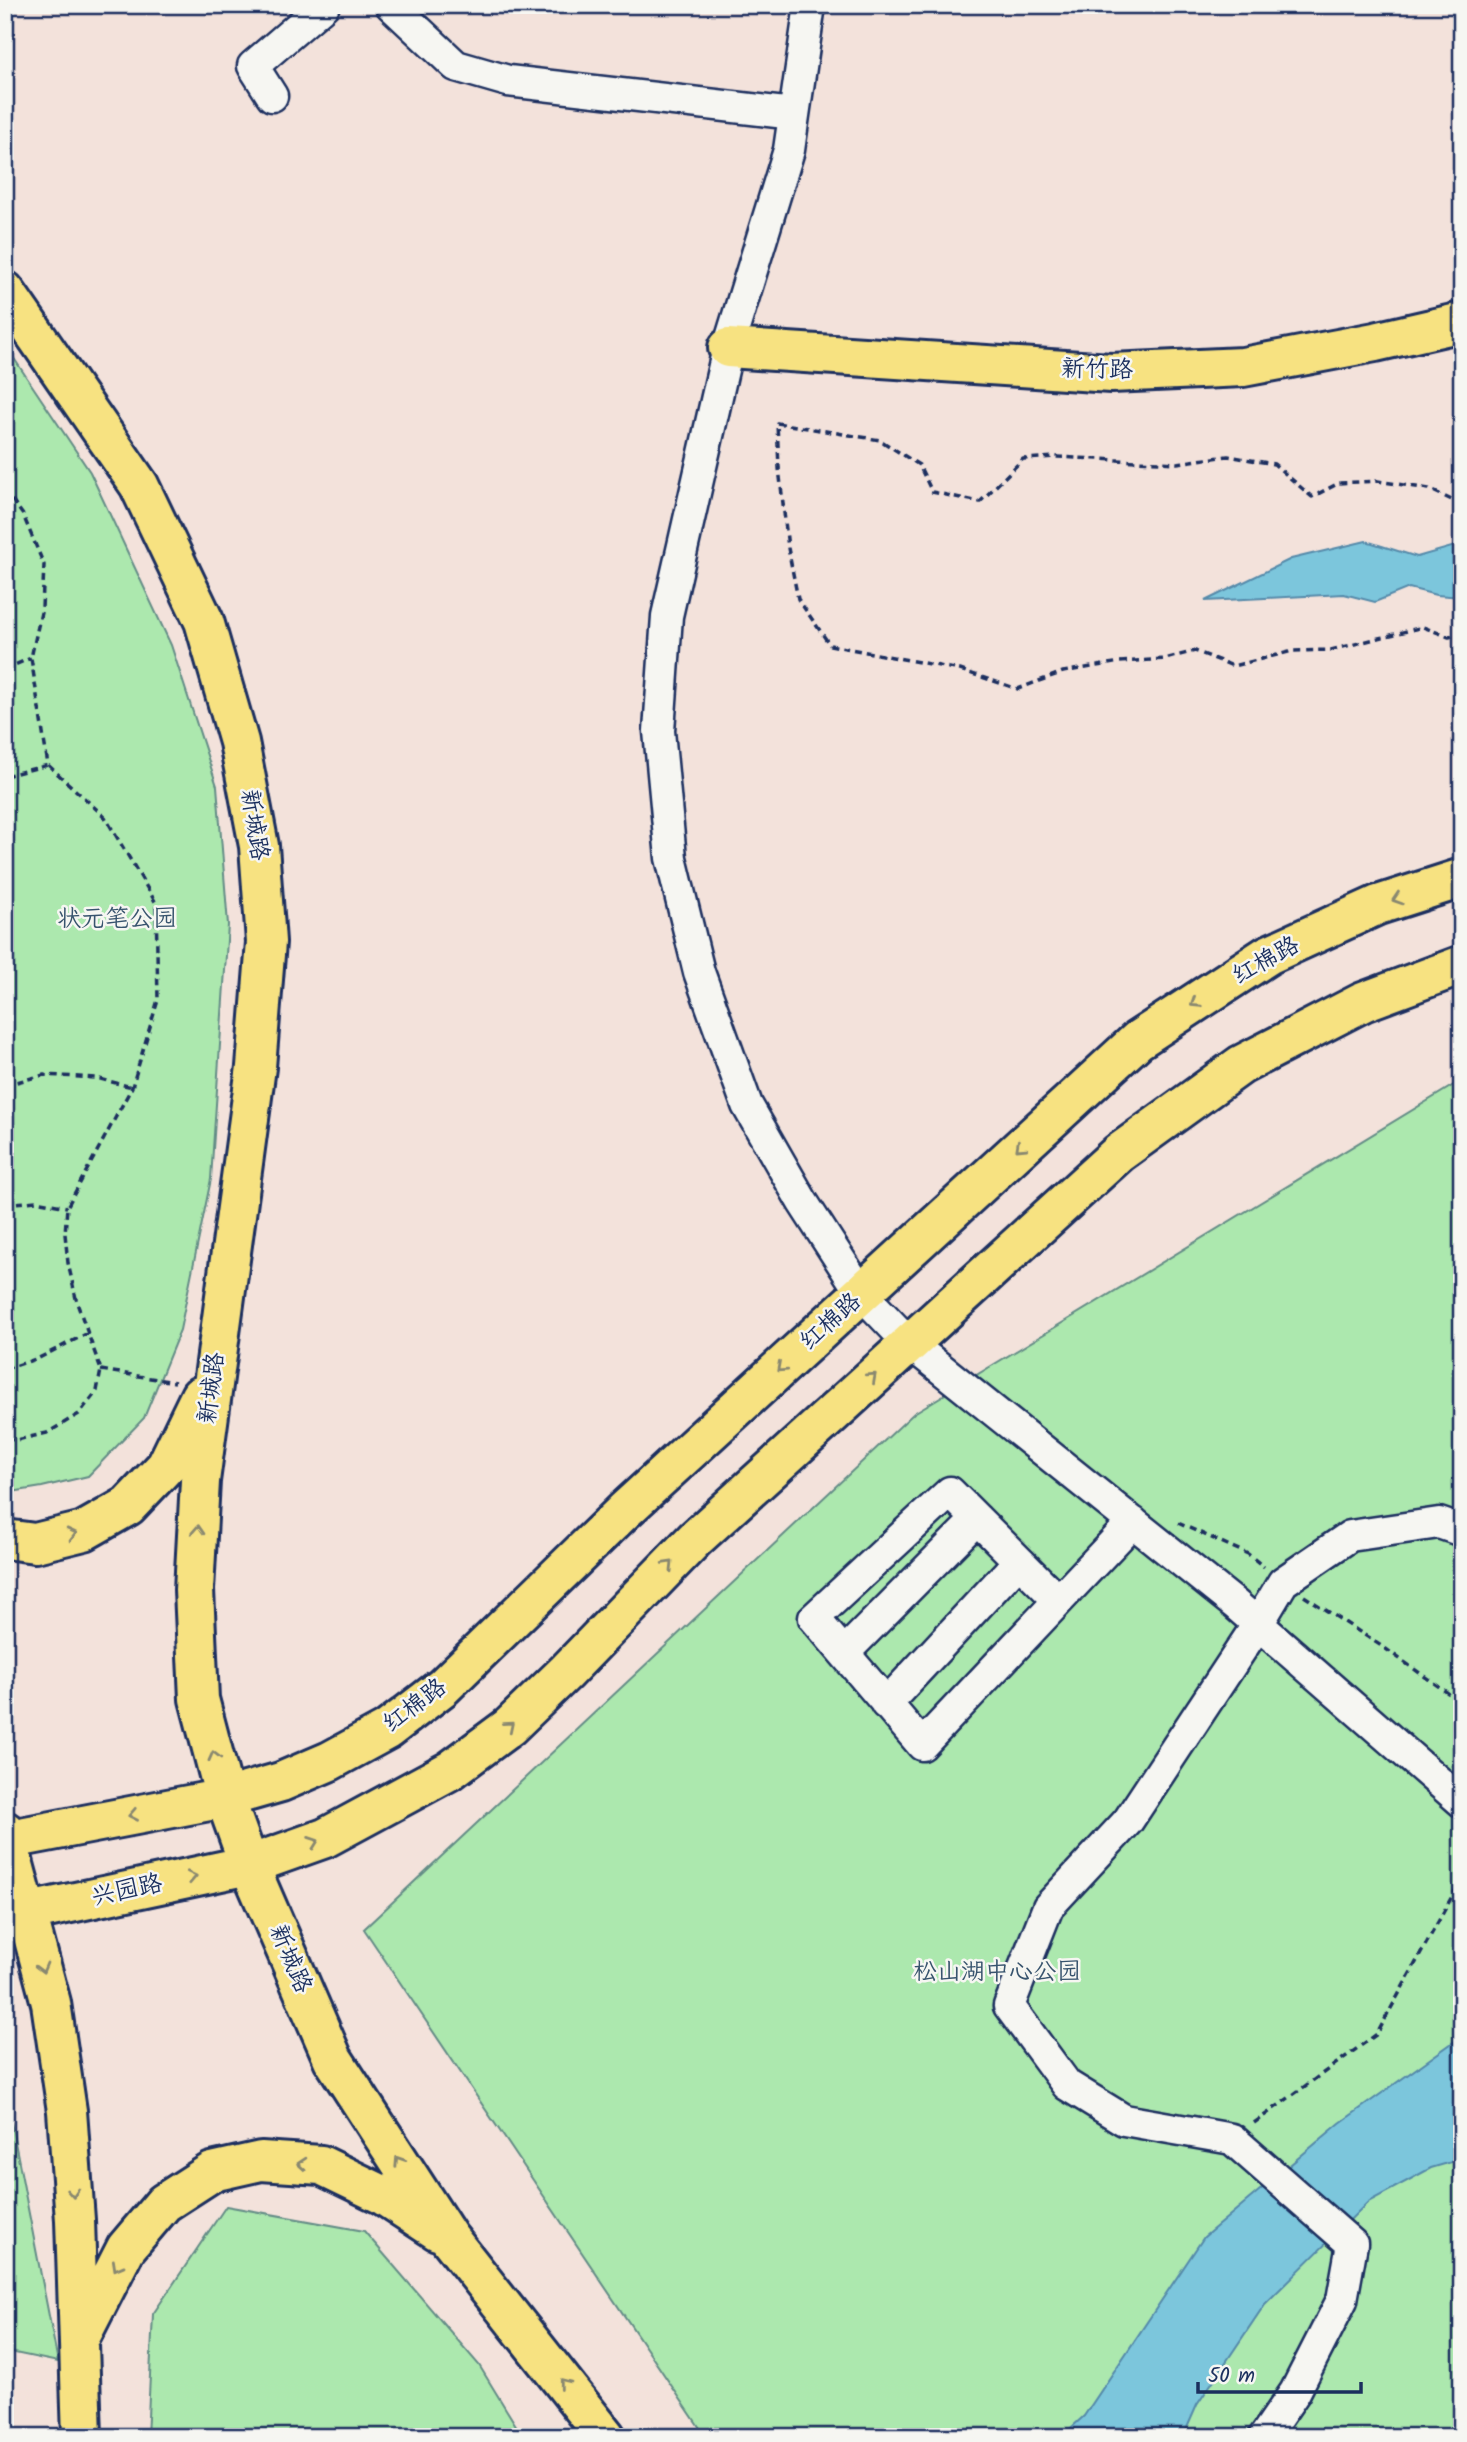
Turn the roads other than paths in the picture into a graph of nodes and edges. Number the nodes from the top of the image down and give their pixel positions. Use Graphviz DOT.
graph roads {
  1 [pos="324,5"];
  2 [pos="391,5"];
  3 [pos="810,5"];
  4 [pos="272,96"];
  5 [pos="794,114"];
  6 [pos="5,291"];
  7 [pos="1462,322"];
  8 [pos="728,348"];
  9 [pos="1462,878"];
  10 [pos="1462,965"];
  11 [pos="862,1294"];
  12 [pos="220,1329"];
  13 [pos="909,1343"];
  14 [pos="977,1519"];
  15 [pos="1133,1522"];
  16 [pos="1462,1531"];
  17 [pos="5,1539"];
  18 [pos="1019,1561"];
  19 [pos="1058,1600"];
  20 [pos="1258,1624"];
  21 [pos="844,1653"];
  22 [pos="886,1704"];
  23 [pos="225,1798"];
  24 [pos="1462,1802"];
  25 [pos="6,1837"];
  26 [pos="249,1865"];
  27 [pos="16,1915"];
  28 [pos="449,2238"];
  29 [pos="79,2342"];
  30 [pos="82,2437"];
  31 [pos="606,2437"];
  32 [pos="1264,2437"];
  1 -- 4 [label="street"];
  2 -- 5 [label="street"];
  3 -- 5 [label="street"];
  5 -- 8 [label="street"];
  6 -- 12 [label="main road, 新城路"];
  7 -- 8 [label="main road, 新竹路"];
  8 -- 11 [label="street"];
  9 -- 11 [label="main road, 红棉路, one-way"];
  10 -- 13 [label="main road"];
  11 -- 13 [label="street"];
  11 -- 23 [label="main road, 红棉路, one-way"];
  17 -- 12 [label="main road, one-way"];
  23 -- 12 [label="main road, 新城路, one-way"];
  13 -- 15 [label="street"];
  26 -- 13 [label="main road, one-way"];
  14 -- 18 [label="street"];
  14 -- 21 [label="street"];
  14 -- 21 [label="street"];
  15 -- 19 [label="street"];
  15 -- 20 [label="street"];
  16 -- 20 [label="street"];
  18 -- 19 [label="street"];
  18 -- 22 [label="street"];
  19 -- 22 [label="street"];
  20 -- 24 [label="street"];
  20 -- 32 [label="street"];
  21 -- 22 [label="street"];
  23 -- 25 [label="main road, one-way"];
  23 -- 26 [label="main road, 新城路"];
  25 -- 27 [label="main road"];
  27 -- 26 [label="main road, 兴园路, one-way"];
  28 -- 26 [label="main road, 新城路, one-way"];
  27 -- 29 [label="main road, one-way"];
  28 -- 29 [label="main road, one-way"];
  31 -- 28 [label="main road, 新城路, one-way"];
  29 -- 30 [label="main road"];
}
